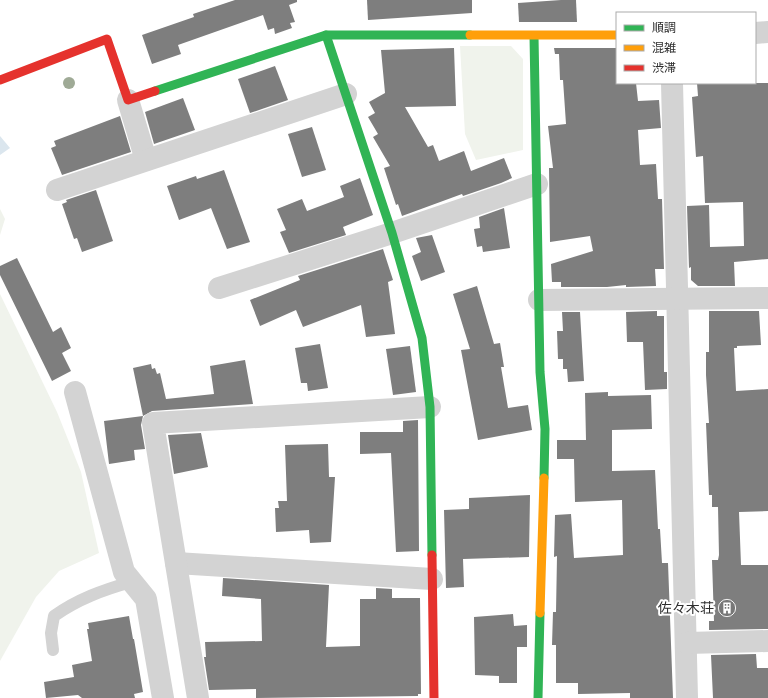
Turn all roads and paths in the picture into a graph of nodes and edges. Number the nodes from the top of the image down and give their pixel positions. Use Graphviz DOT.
graph roads {
  1 [pos="756,32"];
  2 [pos="768,32"];
  3 [pos="326,35"];
  4 [pos="616,35"];
  5 [pos="534,36"];
  6 [pos="0,80"];
  7 [pos="672,84"];
  8 [pos="346,94"];
  9 [pos="128,100"];
  10 [pos="146,160"];
  11 [pos="537,184"];
  12 [pos="57,190"];
  13 [pos="392,233"];
  14 [pos="219,288"];
  15 [pos="676,298"];
  16 [pos="768,298"];
  17 [pos="539,300"];
  18 [pos="75,392"];
  19 [pos="430,407"];
  20 [pos="176,563"];
  21 [pos="432,579"];
  22 [pos="131,582"];
  23 [pos="768,641"];
  24 [pos="687,644"];
  25 [pos="53,650"];
  26 [pos="163,698"];
  27 [pos="198,698"];
  28 [pos="434,698"];
  29 [pos="538,698"];
  30 [pos="687,698"];
  1 -- 2 [label="street"];
  3 -- 5 [label="street"];
  3 -- 8 [label="street"];
  3 -- 9 [label="street"];
  4 -- 5 [label="street"];
  5 -- 11 [label="street"];
  6 -- 9 [label="street"];
  7 -- 15 [label="street"];
  8 -- 10 [label="street"];
  8 -- 13 [label="street"];
  9 -- 10 [label="street"];
  10 -- 12 [label="street"];
  11 -- 13 [label="street"];
  11 -- 17 [label="street"];
  13 -- 14 [label="street"];
  13 -- 19 [label="street"];
  15 -- 16 [label="street"];
  15 -- 17 [label="street"];
  15 -- 24 [label="street"];
  17 -- 29 [label="street"];
  18 -- 22 [label="street"];
  19 -- 20 [label="street"];
  19 -- 21 [label="street"];
  20 -- 21 [label="street"];
  20 -- 27 [label="street"];
  21 -- 28 [label="street"];
  22 -- 25 [label="lane"];
  22 -- 26 [label="street"];
  23 -- 24 [label="street"];
  24 -- 30 [label="street"];
}
